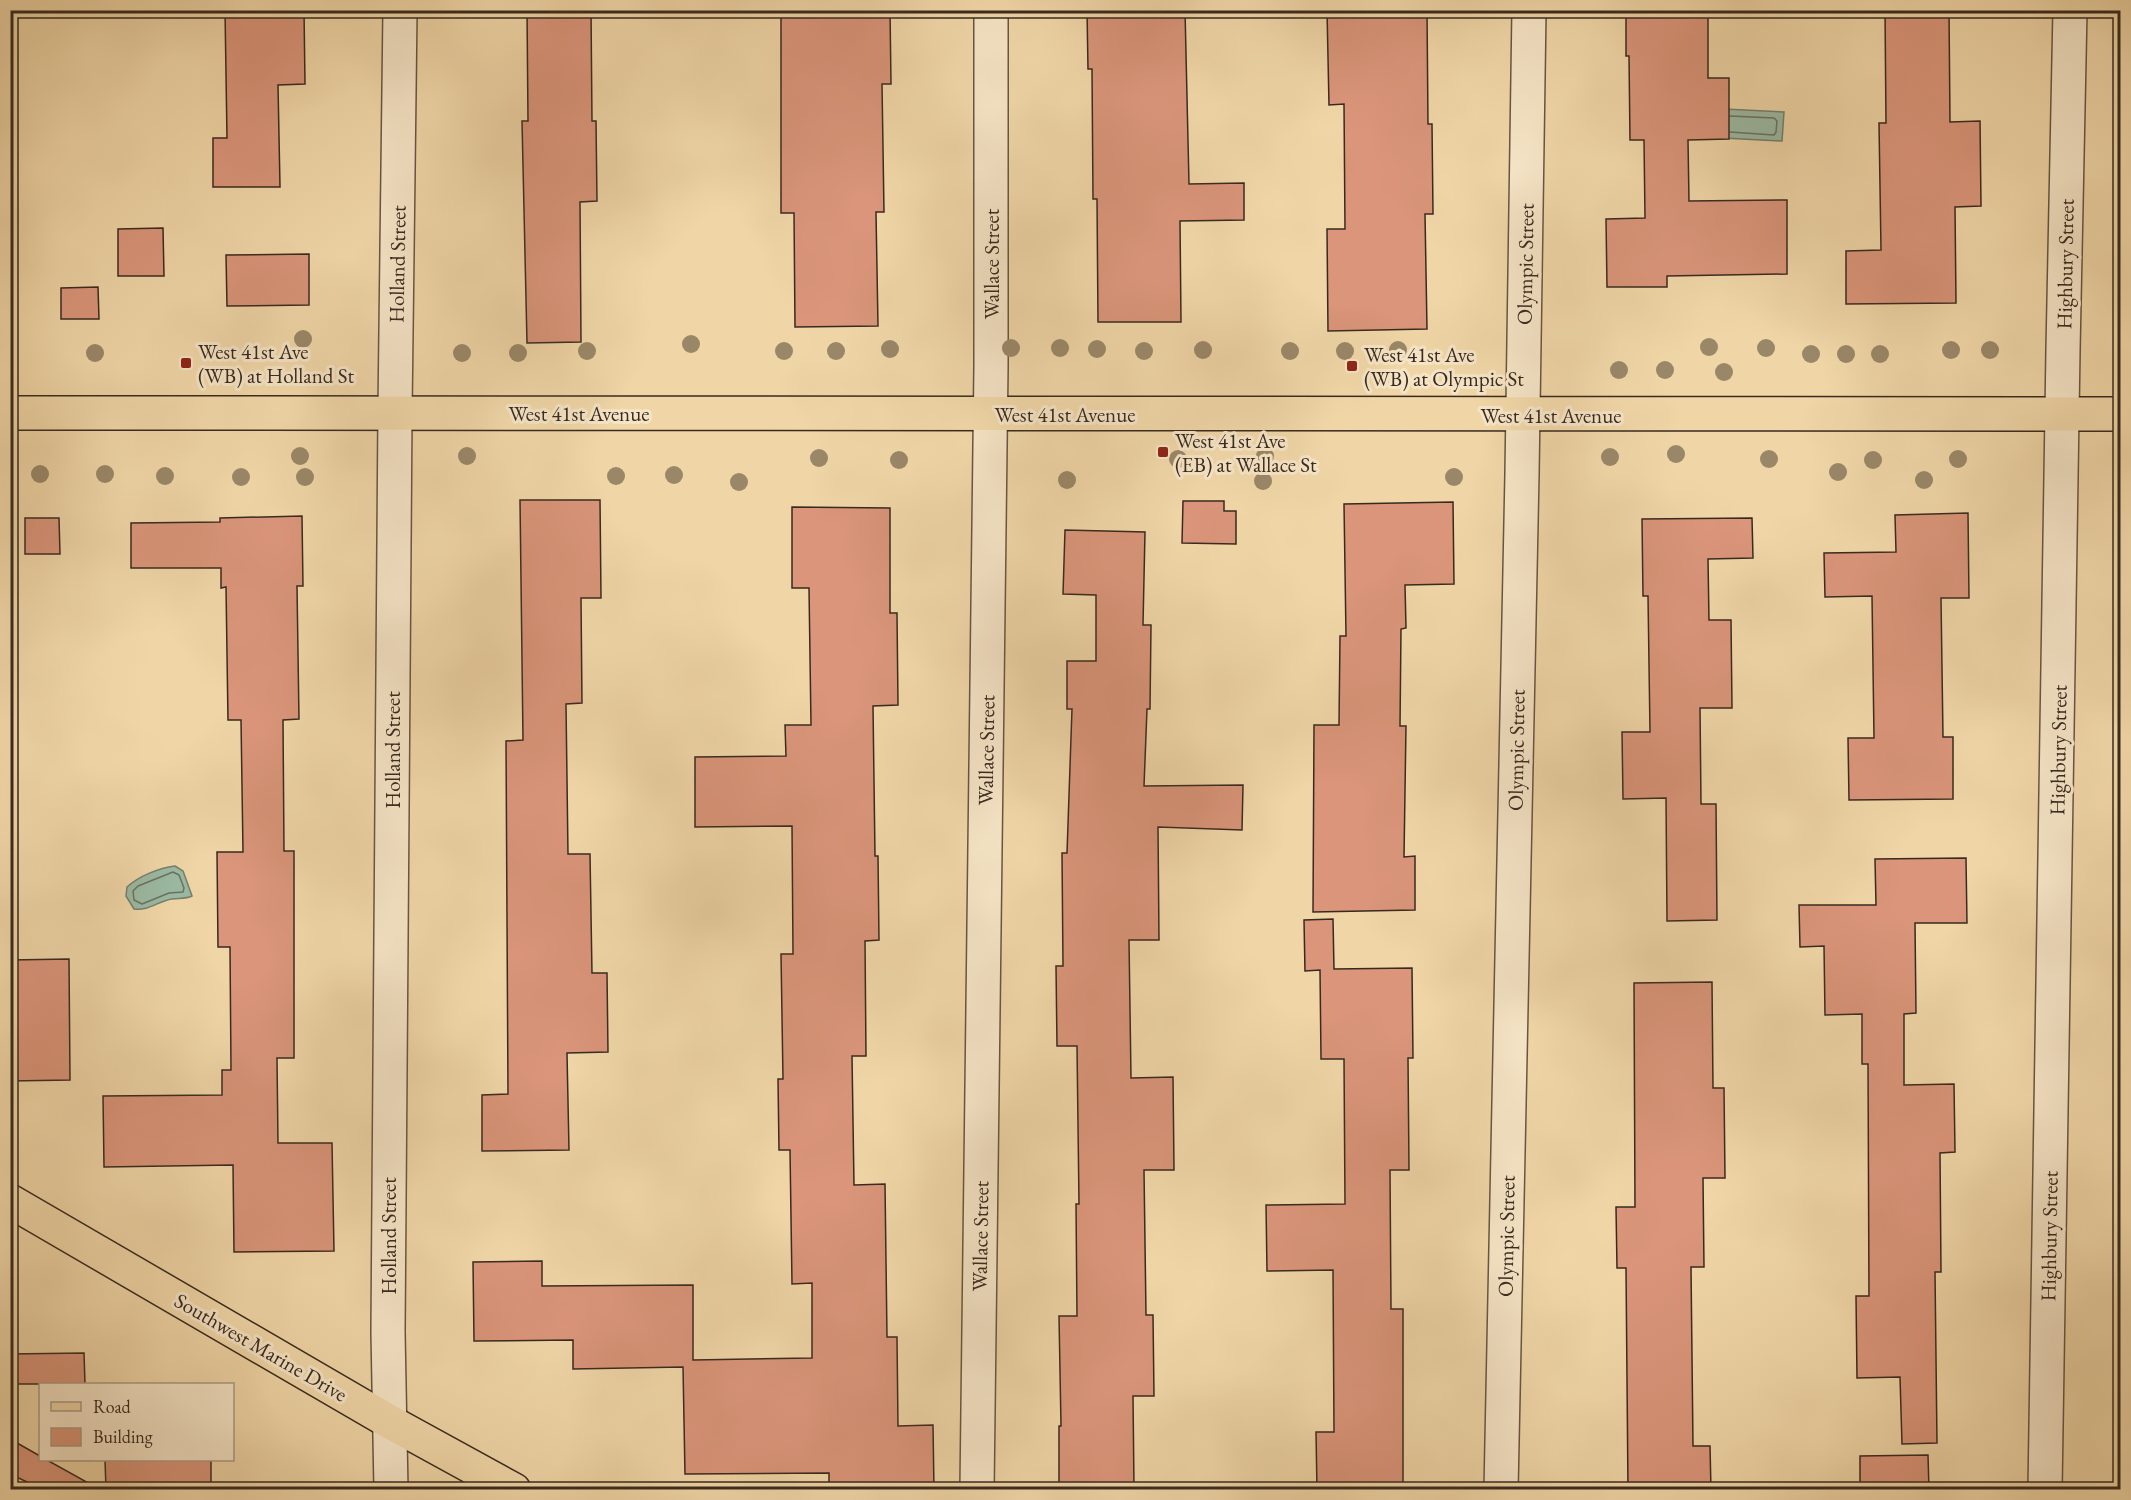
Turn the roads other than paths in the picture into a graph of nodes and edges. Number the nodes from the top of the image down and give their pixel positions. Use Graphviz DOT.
graph roads {
  1 [pos="400,10"];
  2 [pos="991,10"];
  3 [pos="1529,10"];
  4 [pos="2070,10"];
  5 [pos="395,411"];
  6 [pos="10,413"];
  7 [pos="990,414"];
  8 [pos="2063,414"];
  9 [pos="2121,414"];
  10 [pos="1523,415"];
  11 [pos="10,1202"];
  12 [pos="390,1422"];
  13 [pos="391,1490"];
  14 [pos="514,1490"];
  15 [pos="977,1490"];
  16 [pos="1501,1490"];
  17 [pos="2045,1490"];
  1 -- 5 [label="street, Holland Street"];
  2 -- 7 [label="street, Wallace Street"];
  3 -- 10 [label="street, Olympic Street"];
  4 -- 8 [label="street, Highbury Street"];
  5 -- 6 [label="main road, West 41st Avenue"];
  5 -- 7 [label="main road, West 41st Avenue"];
  5 -- 12 [label="street, Holland Street"];
  7 -- 10 [label="main road, West 41st Avenue"];
  7 -- 15 [label="street, Wallace Street"];
  8 -- 9 [label="main road, West 41st Avenue"];
  8 -- 10 [label="main road, West 41st Avenue"];
  8 -- 17 [label="street, Highbury Street"];
  10 -- 16 [label="street, Olympic Street"];
  11 -- 12 [label="main road, Southwest Marine Drive"];
  12 -- 13 [label="street, Holland Street"];
  12 -- 14 [label="main road, Southwest Marine Drive"];
}
